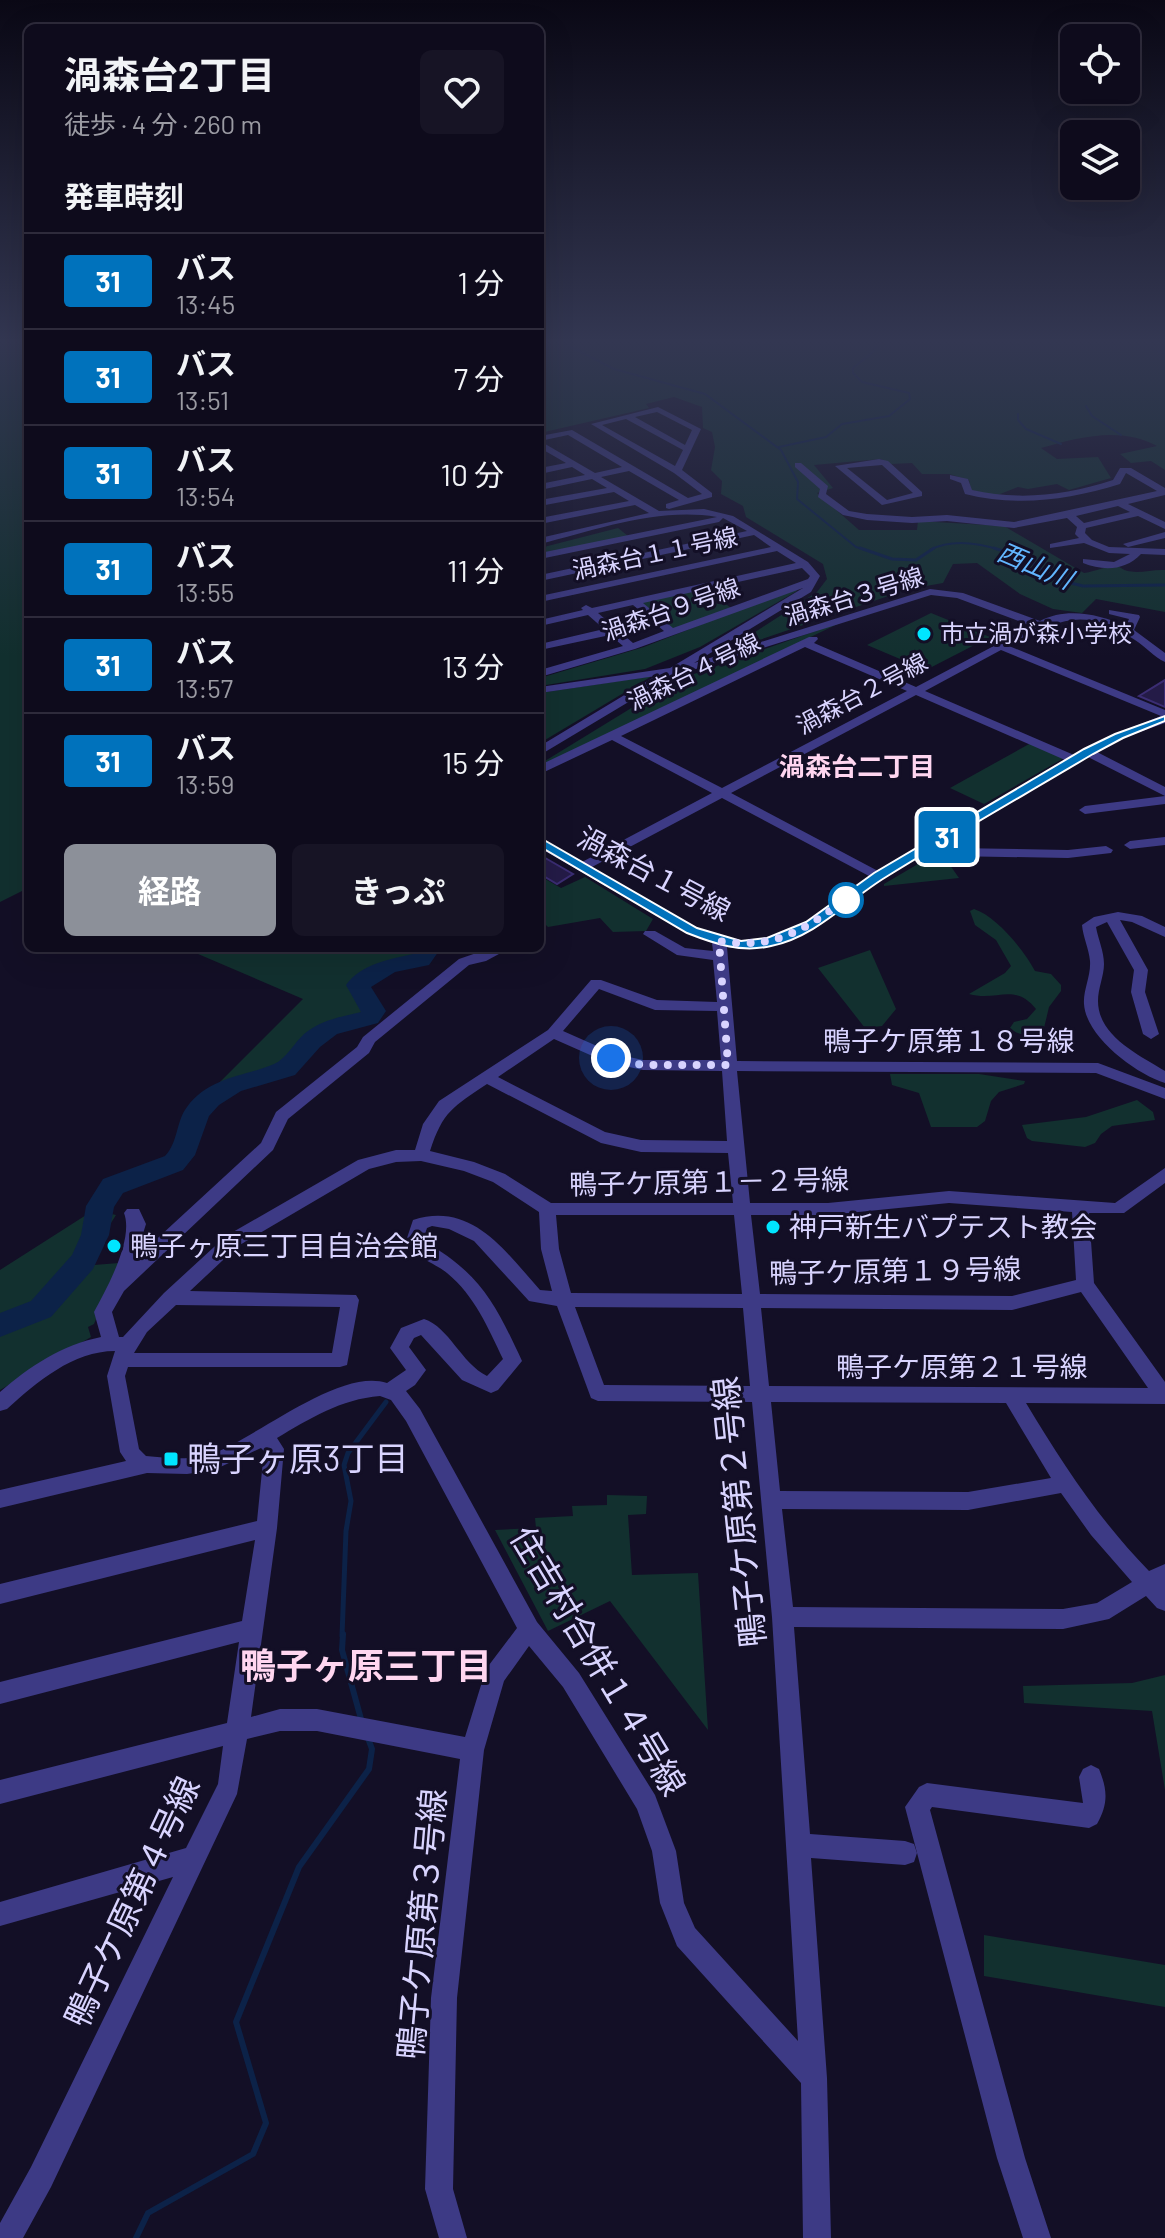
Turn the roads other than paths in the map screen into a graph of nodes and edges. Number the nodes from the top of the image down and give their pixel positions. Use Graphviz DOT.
graph roads {
  1 [pos="546,446"];
  2 [pos="593,446"];
  3 [pos="634,446"];
  4 [pos="682,446"];
  5 [pos="687,449"];
  6 [pos="553,452"];
  7 [pos="544,454"];
  8 [pos="573,464"];
  9 [pos="798,465"];
  10 [pos="1132,467"];
  11 [pos="630,468"];
  12 [pos="544,470"];
  13 [pos="677,471"];
  14 [pos="594,476"];
  15 [pos="953,477"];
  16 [pos="544,486"];
  17 [pos="614,489"];
  18 [pos="1091,491"];
  19 [pos="1165,491"];
  20 [pos="1034,499"];
  21 [pos="687,501"];
  22 [pos="544,502"];
  23 [pos="636,502"];
  24 [pos="885,503"];
  25 [pos="1120,503"];
  26 [pos="965,507"];
  27 [pos="839,508"];
  28 [pos="655,513"];
  29 [pos="1139,513"];
  30 [pos="1066,514"];
  31 [pos="729,517"];
  32 [pos="947,518"];
  33 [pos="544,520"];
  34 [pos="1082,526"];
  35 [pos="1165,526"];
  36 [pos="754,532"];
  37 [pos="641,535"];
  38 [pos="1165,535"];
  39 [pos="544,539"];
  40 [pos="1084,540"];
  41 [pos="1053,546"];
  42 [pos="779,548"];
  43 [pos="662,551"];
  44 [pos="1117,551"];
  45 [pos="1137,552"];
  46 [pos="1165,552"];
  47 [pos="544,555"];
  48 [pos="1086,561"];
  49 [pos="805,564"];
  50 [pos="685,568"];
  51 [pos="545,576"];
  52 [pos="814,581"];
  53 [pos="712,590"];
  54 [pos="569,593"];
  55 [pos="544,598"];
  56 [pos="635,602"];
  57 [pos="590,612"];
  58 [pos="1120,612"];
  59 [pos="869,613"];
  60 [pos="544,622"];
  61 [pos="1040,625"];
  62 [pos="1129,630"];
  63 [pos="612,631"];
  64 [pos="672,633"];
  65 [pos="806,643"];
  66 [pos="544,646"];
  67 [pos="999,646"];
  68 [pos="631,647"];
  69 [pos="1165,659"];
  70 [pos="679,669"];
  71 [pos="544,673"];
  72 [pos="544,689"];
  73 [pos="917,690"];
  74 [pos="1165,717"];
  75 [pos="613,736"];
  76 [pos="544,749"];
  77 [pos="1088,752"];
  78 [pos="1075,760"];
  79 [pos="544,768"];
  80 [pos="1165,792"];
  81 [pos="721,794"];
  82 [pos="1165,800"];
  83 [pos="1085,810"];
  84 [pos="1165,841"];
  85 [pos="938,843"];
  86 [pos="544,845"];
  87 [pos="1130,845"];
  88 [pos="1106,850"];
  89 [pos="582,867"];
  90 [pos="878,876"];
  91 [pos="1111,917"];
  92 [pos="1165,933"];
  93 [pos="650,934"];
  94 [pos="719,949"];
  95 [pos="492,952"];
  96 [pos="723,1007"];
  97 [pos="553,1033"];
  98 [pos="1151,1034"];
  99 [pos="728,1065"];
  100 [pos="485,1077"];
  101 [pos="1165,1078"];
  102 [pos="1165,1094"];
  103 [pos="736,1147"];
  104 [pos="421,1155"];
  105 [pos="1165,1174"];
  106 [pos="1080,1207"];
  107 [pos="548,1209"];
  108 [pos="743,1211"];
  109 [pos="133,1213"];
  110 [pos="1085,1284"];
  111 [pos="118,1286"];
  112 [pos="170,1298"];
  113 [pos="564,1300"];
  114 [pos="751,1300"];
  115 [pos="120,1349"];
  116 [pos="389,1391"];
  117 [pos="759,1395"];
  118 [pos="1011,1395"];
  119 [pos="1165,1396"];
  120 [pos="0,1403"];
  121 [pos="263,1437"];
  122 [pos="146,1465"];
  123 [pos="1063,1484"];
  124 [pos="0,1499"];
  125 [pos="771,1500"];
  126 [pos="267,1528"];
  127 [pos="1156,1578"];
  128 [pos="0,1594"];
  129 [pos="1165,1601"];
  130 [pos="783,1617"];
  131 [pos="252,1629"];
  132 [pos="529,1629"];
  133 [pos="0,1693"];
  134 [pos="238,1730"];
  135 [pos="473,1750"];
  136 [pos="1091,1777"];
  137 [pos="0,1792"];
  138 [pos="798,1845"];
  139 [pos="905,1853"];
  140 [pos="195,1858"];
  141 [pos="0,1914"];
  142 [pos="814,2078"];
  143 [pos="3,2237"];
  144 [pos="453,2238"];
  145 [pos="817,2238"];
  146 [pos="1037,2238"];
  1 -- 6 [label="street"];
  2 -- 11 [label="street"];
  3 -- 13 [label="street"];
  4 -- 5 [label="street"];
  5 -- 13 [label="street"];
  6 -- 7 [label="street"];
  6 -- 8 [label="street"];
  8 -- 12 [label="street"];
  8 -- 14 [label="street"];
  9 -- 27 [label="street"];
  10 -- 19 [label="street"];
  11 -- 14 [label="street"];
  11 -- 21 [label="street"];
  13 -- 21 [label="street"];
  14 -- 16 [label="street"];
  14 -- 17 [label="street"];
  15 -- 20 [label="street"];
  17 -- 22 [label="street"];
  17 -- 23 [label="street"];
  18 -- 19 [label="street"];
  18 -- 20 [label="street"];
  18 -- 25 [label="street"];
  19 -- 25 [label="street"];
  20 -- 30 [label="street"];
  21 -- 28 [label="street"];
  23 -- 28 [label="street"];
  23 -- 33 [label="street"];
  24 -- 24 [label="street"];
  24 -- 27 [label="street"];
  25 -- 29 [label="street"];
  25 -- 30 [label="street"];
  26 -- 32 [label="street"];
  27 -- 32 [label="street"];
  28 -- 31 [label="street"];
  28 -- 39 [label="street"];
  29 -- 34 [label="street"];
  29 -- 35 [label="street"];
  30 -- 32 [label="street"];
  30 -- 34 [label="street"];
  31 -- 36 [label="street"];
  31 -- 37 [label="street"];
  34 -- 40 [label="street"];
  36 -- 42 [label="street"];
  36 -- 43 [label="street"];
  37 -- 43 [label="street"];
  37 -- 47 [label="street"];
  38 -- 44 [label="street"];
  40 -- 41 [label="street"];
  40 -- 44 [label="street"];
  42 -- 49 [label="street"];
  42 -- 50 [label="street, 渦森台１１号線"];
  43 -- 50 [label="street"];
  43 -- 51 [label="street"];
  44 -- 45 [label="street"];
  45 -- 46 [label="street"];
  45 -- 48 [label="street"];
  49 -- 52 [label="street"];
  49 -- 53 [label="street"];
  50 -- 53 [label="street"];
  50 -- 54 [label="street, 渦森台１１号線"];
  51 -- 54 [label="street"];
  52 -- 64 [label="street, 渦森台９号線"];
  52 -- 70 [label="street"];
  53 -- 56 [label="street"];
  54 -- 55 [label="street, 渦森台１１号線"];
  54 -- 57 [label="street"];
  56 -- 57 [label="street"];
  56 -- 64 [label="street"];
  57 -- 60 [label="street"];
  57 -- 63 [label="street"];
  58 -- 62 [label="street"];
  59 -- 61 [label="street, 渦森台３号線"];
  59 -- 65 [label="street, 渦森台４号線"];
  59 -- 70 [label="street, 渦森台３号線"];
  61 -- 62 [label="street, 渦森台２号線"];
  61 -- 67 [label="street, 渦森台２号線"];
  62 -- 69 [label="street, 渦森台２号線"];
  63 -- 66 [label="street"];
  63 -- 68 [label="street"];
  64 -- 68 [label="street, 渦森台９号線"];
  65 -- 73 [label="street"];
  65 -- 75 [label="street, 渦森台４号線"];
  67 -- 73 [label="street, 渦森台２号線"];
  67 -- 74 [label="street"];
  68 -- 71 [label="street, 渦森台９号線"];
  70 -- 72 [label="street, 渦森台３号線"];
  70 -- 76 [label="street"];
  73 -- 78 [label="street"];
  73 -- 81 [label="street, 渦森台２号線"];
  74 -- 77 [label="street, 渦森台１号線"];
  75 -- 79 [label="street, 渦森台４号線"];
  75 -- 81 [label="street"];
  77 -- 78 [label="street, 渦森台１号線"];
  77 -- 80 [label="street"];
  78 -- 85 [label="street, 渦森台１号線"];
  81 -- 89 [label="street, 渦森台２号線"];
  81 -- 90 [label="street"];
  82 -- 83 [label="street"];
  84 -- 87 [label="street"];
  85 -- 88 [label="street"];
  85 -- 90 [label="street, 渦森台１号線"];
  86 -- 89 [label="street, 渦森台１号線"];
  89 -- 94 [label="street, 渦森台１号線"];
  90 -- 94 [label="street, 渦森台１号線"];
  91 -- 92 [label="street"];
  91 -- 98 [label="street"];
  91 -- 101 [label="street"];
  93 -- 94 [label="street, 渦森台１号線"];
  94 -- 96 [label="street, 鴨子ケ原第２号線"];
  95 -- 111 [label="street"];
  96 -- 97 [label="street"];
  96 -- 99 [label="street, 鴨子ケ原第２号線"];
  97 -- 99 [label="street, 鴨子ケ原第１８号線"];
  97 -- 100 [label="street"];
  99 -- 102 [label="street, 鴨子ケ原第１８号線"];
  99 -- 103 [label="street, 鴨子ケ原第２号線"];
  100 -- 103 [label="street"];
  100 -- 104 [label="street"];
  103 -- 108 [label="street, 鴨子ケ原第２号線"];
  104 -- 107 [label="street, 鴨子ケ原第１－２号線"];
  104 -- 112 [label="street, 鴨子ケ原第１－２号線"];
  105 -- 106 [label="street, 鴨子ケ原第１－２号線"];
  106 -- 108 [label="street, 鴨子ケ原第１－２号線"];
  106 -- 110 [label="street"];
  107 -- 108 [label="street, 鴨子ケ原第１－２号線"];
  107 -- 113 [label="street"];
  108 -- 114 [label="street, 鴨子ケ原第２号線"];
  109 -- 111 [label="street"];
  110 -- 114 [label="street, 鴨子ケ原第１９号線"];
  110 -- 119 [label="street"];
  111 -- 115 [label="street"];
  112 -- 115 [label="street, 鴨子ケ原第１－２号線"];
  112 -- 115 [label="street"];
  113 -- 114 [label="street, 鴨子ケ原第１９号線"];
  113 -- 116 [label="street, 鴨子ケ原第１９号線"];
  113 -- 117 [label="street, 鴨子ケ原第２１号線"];
  114 -- 117 [label="street, 鴨子ケ原第２号線"];
  115 -- 120 [label="street"];
  115 -- 122 [label="street"];
  116 -- 121 [label="street"];
  116 -- 132 [label="street, 住吉村合併１４号線"];
  117 -- 118 [label="street, 鴨子ケ原第２１号線"];
  117 -- 125 [label="street, 鴨子ケ原第２号線"];
  118 -- 119 [label="street, 鴨子ケ原第２１号線"];
  118 -- 123 [label="street"];
  121 -- 122 [label="street"];
  121 -- 126 [label="street, 鴨子ケ原第４号線"];
  122 -- 124 [label="street"];
  123 -- 125 [label="street"];
  123 -- 127 [label="street"];
  125 -- 130 [label="street, 鴨子ケ原第２号線"];
  126 -- 128 [label="street"];
  126 -- 131 [label="street, 鴨子ケ原第４号線"];
  127 -- 129 [label="street"];
  127 -- 130 [label="street"];
  130 -- 138 [label="street, 鴨子ケ原第２号線"];
  131 -- 133 [label="street"];
  131 -- 134 [label="street, 鴨子ケ原第４号線"];
  132 -- 135 [label="street, 鴨子ケ原第３号線"];
  132 -- 142 [label="street, 住吉村合併１４号線"];
  134 -- 135 [label="street"];
  134 -- 137 [label="street"];
  134 -- 140 [label="street, 鴨子ケ原第４号線"];
  135 -- 144 [label="street, 鴨子ケ原第３号線"];
  136 -- 146 [label="street"];
  138 -- 139 [label="street"];
  138 -- 142 [label="street, 鴨子ケ原第２号線"];
  140 -- 141 [label="street"];
  140 -- 143 [label="street, 鴨子ケ原第４号線"];
  142 -- 145 [label="street"];
}
